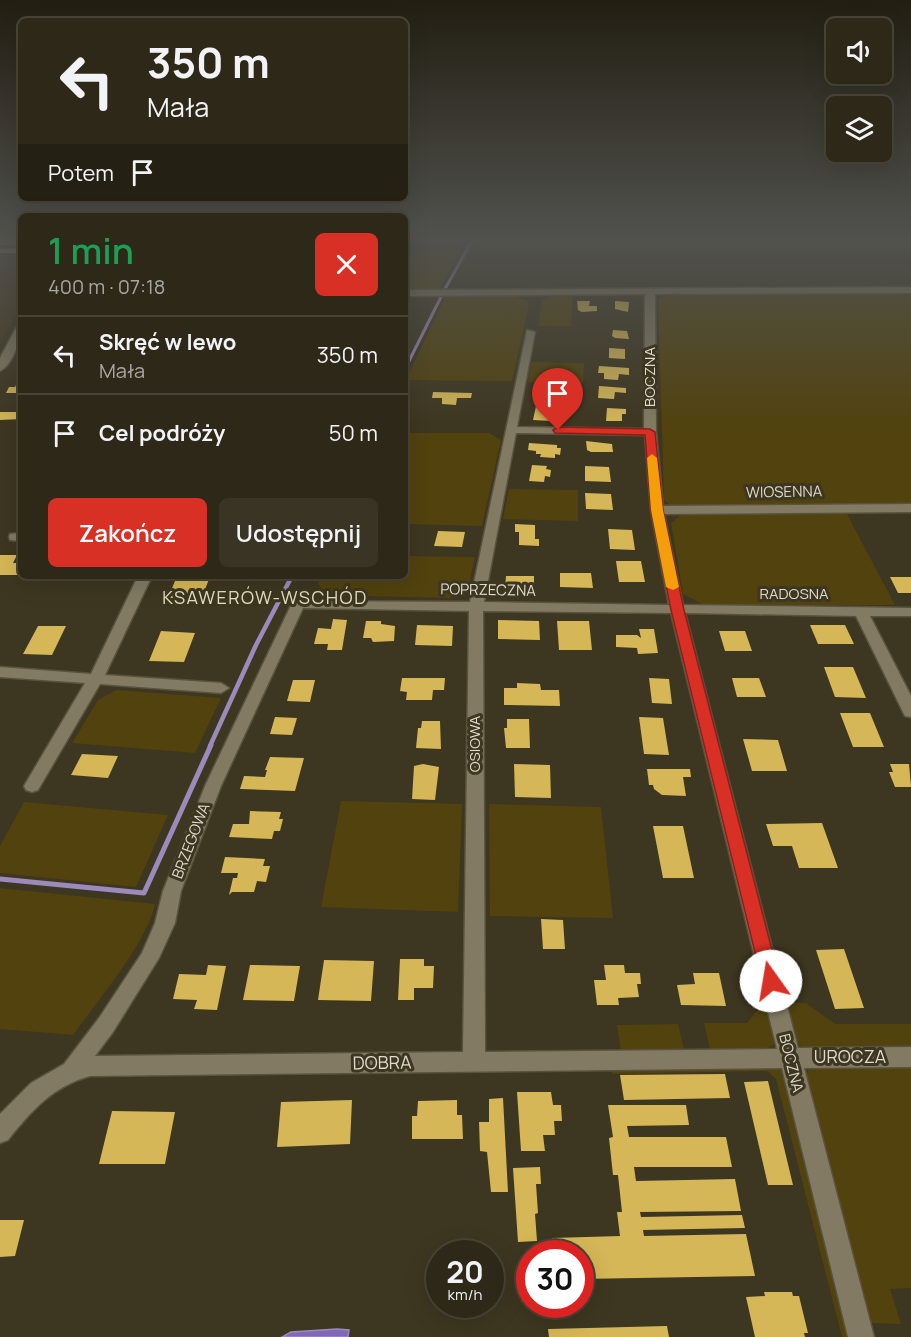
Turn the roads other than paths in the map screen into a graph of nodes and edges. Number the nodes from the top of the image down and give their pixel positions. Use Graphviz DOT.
graph roads {
  1 [pos="650,301"];
  2 [pos="530,332"];
  3 [pos="18,336"];
  4 [pos="0,368"];
  5 [pos="512,430"];
  6 [pos="650,432"];
  7 [pos="911,508"];
  8 [pos="657,510"];
  9 [pos="144,579"];
  10 [pos="298,604"];
  11 [pos="476,606"];
  12 [pos="677,610"];
  13 [pos="861,611"];
  14 [pos="911,612"];
  15 [pos="0,672"];
  16 [pos="95,680"];
  17 [pos="221,688"];
  18 [pos="911,712"];
  19 [pos="32,786"];
  20 [pos="789,1057"];
  21 [pos="911,1058"];
  22 [pos="474,1062"];
  23 [pos="72,1070"];
  24 [pos="0,1132"];
  25 [pos="861,1337"];
  1 -- 6 [label="street, BOCZNA"];
  2 -- 5 [label="street, OSIOWA"];
  3 -- 4 [label="street"];
  5 -- 6 [label="street"];
  5 -- 11 [label="street, OSIOWA"];
  6 -- 8 [label="street, BOCZNA"];
  7 -- 8 [label="street, WIOSENNA"];
  8 -- 12 [label="street, BOCZNA"];
  9 -- 16 [label="street"];
  10 -- 11 [label="street, POPRZECZNA"];
  10 -- 23 [label="street, BRZEGOWA"];
  11 -- 12 [label="street, POPRZECZNA"];
  11 -- 22 [label="street, OSIOWA"];
  12 -- 13 [label="street, RADOSNA"];
  12 -- 20 [label="street, BOCZNA"];
  13 -- 14 [label="street, RADOSNA"];
  13 -- 18 [label="street"];
  15 -- 16 [label="street"];
  16 -- 17 [label="street"];
  16 -- 19 [label="street"];
  20 -- 21 [label="street, UROCZA"];
  20 -- 22 [label="street, DOBRA"];
  20 -- 25 [label="street, BOCZNA"];
  22 -- 23 [label="street, DOBRA"];
  23 -- 24 [label="street, DOBRA"];
}
